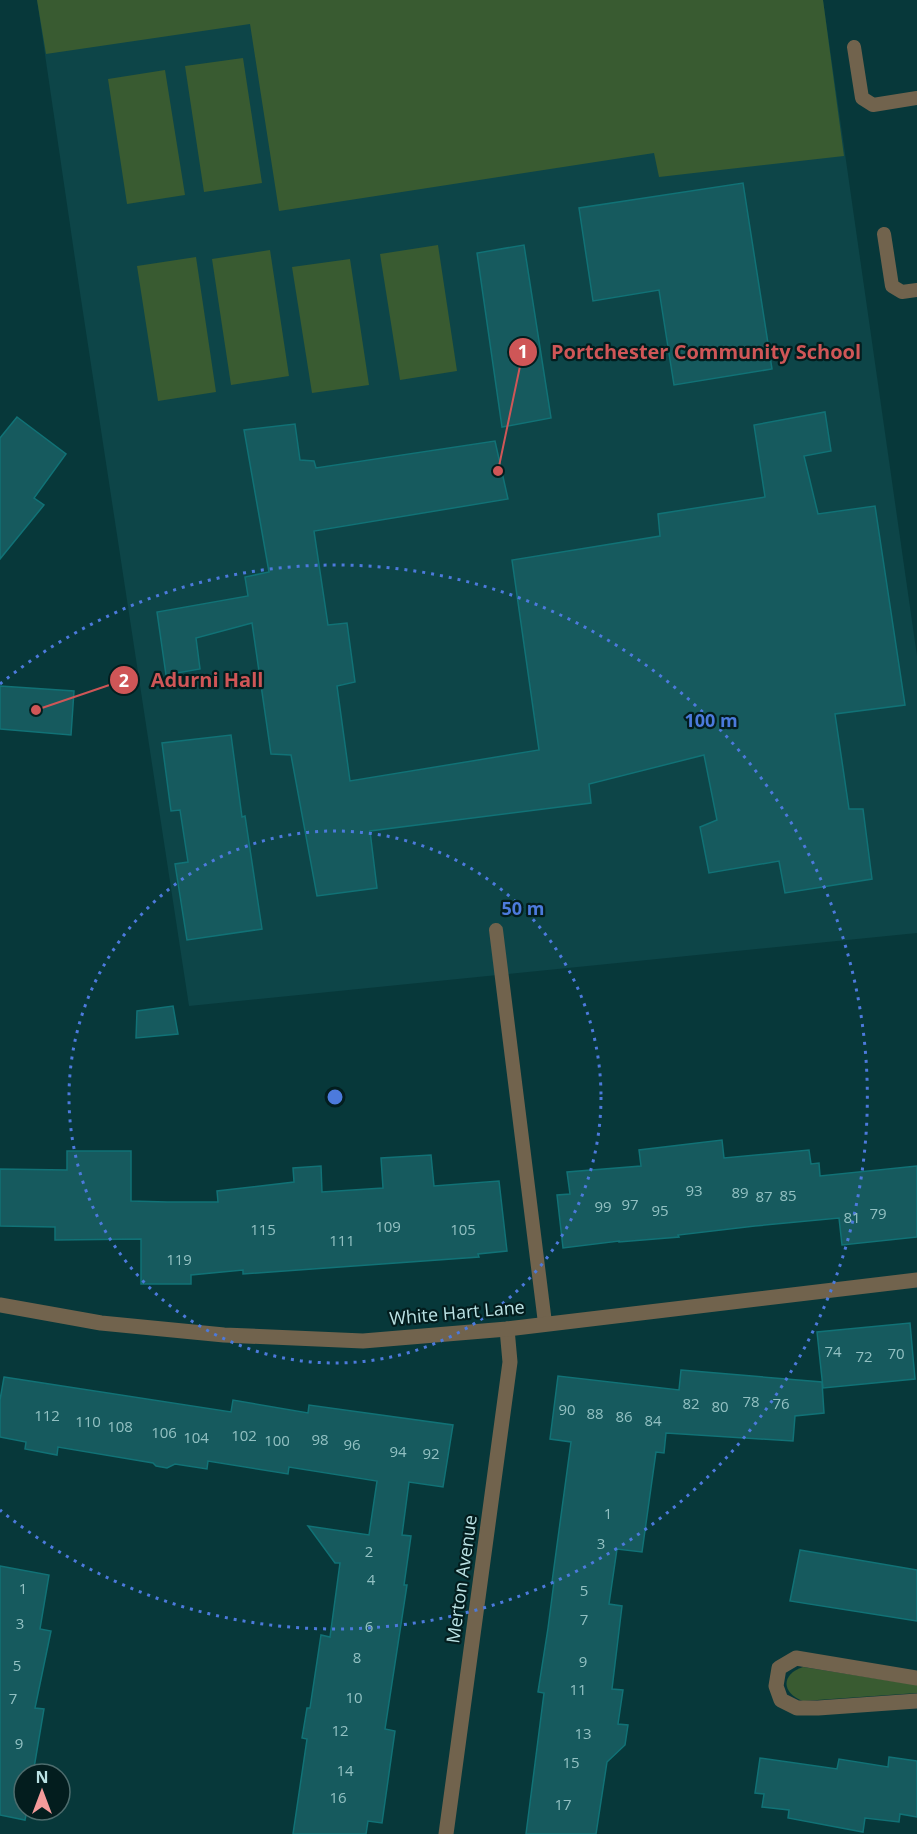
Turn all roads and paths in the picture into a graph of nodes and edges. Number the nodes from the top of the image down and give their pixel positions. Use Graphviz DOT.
graph roads {
  1 [pos="854,47"];
  2 [pos="917,98"];
  3 [pos="884,234"];
  4 [pos="917,290"];
  5 [pos="496,930"];
  6 [pos="917,1280"];
  7 [pos="0,1305"];
  8 [pos="545,1323"];
  9 [pos="507,1329"];
  10 [pos="917,1678"];
  11 [pos="917,1701"];
  12 [pos="446,1834"];
  1 -- 2 [label="lane"];
  3 -- 4 [label="lane"];
  5 -- 8 [label="lane"];
  6 -- 8 [label="street, White Hart Lane"];
  7 -- 9 [label="street, White Hart Lane"];
  8 -- 9 [label="street, White Hart Lane"];
  9 -- 12 [label="street, Merton Avenue"];
  10 -- 11 [label="street"];
}
